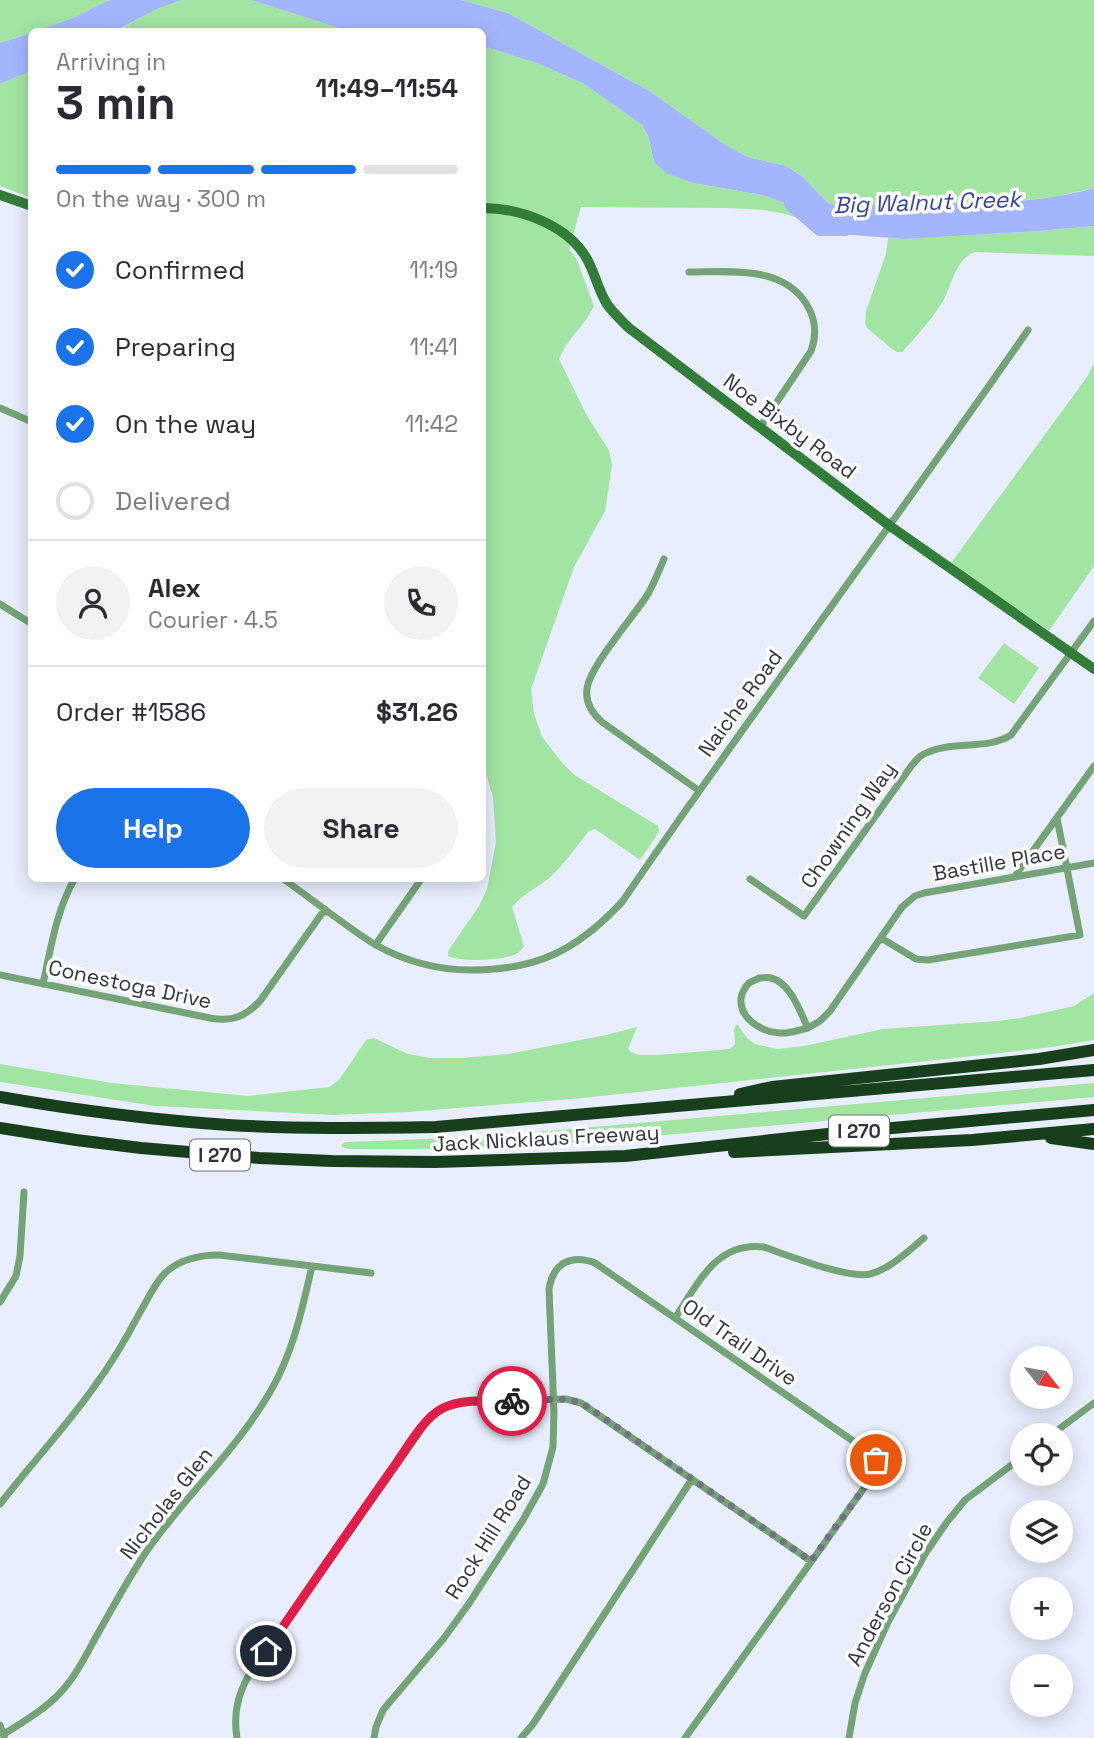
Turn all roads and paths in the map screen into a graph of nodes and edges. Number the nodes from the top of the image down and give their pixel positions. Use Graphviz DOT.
graph roads {
  1 [pos="0,195"];
  2 [pos="28,205"];
  3 [pos="486,208"];
  4 [pos="688,272"];
  5 [pos="1028,330"];
  6 [pos="0,408"];
  7 [pos="28,420"];
  8 [pos="760,427"];
  9 [pos="890,526"];
  10 [pos="664,559"];
  11 [pos="0,604"];
  12 [pos="1094,621"];
  13 [pos="28,622"];
  14 [pos="1070,653"];
  15 [pos="1094,669"];
  16 [pos="1094,766"];
  17 [pos="698,790"];
  18 [pos="1057,818"];
  19 [pos="1094,863"];
  20 [pos="1066,868"];
  21 [pos="1015,876"];
  22 [pos="750,879"];
  23 [pos="73,882"];
  24 [pos="288,882"];
  25 [pos="419,882"];
  26 [pos="325,909"];
  27 [pos="881,937"];
  28 [pos="376,944"];
  29 [pos="0,975"];
  30 [pos="43,984"];
  31 [pos="808,1028"];
  32 [pos="1094,1050"];
  33 [pos="1094,1070"];
  34 [pos="0,1097"];
  35 [pos="688,1105"];
  36 [pos="1094,1110"];
  37 [pos="0,1128"];
  38 [pos="1094,1129"];
  39 [pos="1030,1136"];
  40 [pos="1094,1144"];
  41 [pos="625,1156"];
  42 [pos="24,1192"];
  43 [pos="924,1238"];
  44 [pos="577,1259"];
  45 [pos="312,1266"];
  46 [pos="371,1273"];
  47 [pos="0,1302"];
  48 [pos="675,1318"];
  49 [pos="554,1399"];
  50 [pos="1094,1403"];
  51 [pos="1067,1423"];
  52 [pos="1010,1466"];
  53 [pos="692,1479"];
  54 [pos="0,1504"];
  55 [pos="811,1561"];
  56 [pos="0,1724"];
  57 [pos="4,1736"];
  58 [pos="237,1738"];
  59 [pos="374,1738"];
  60 [pos="522,1738"];
  61 [pos="685,1738"];
  62 [pos="849,1738"];
  1 -- 2 [label="street"];
  3 -- 8 [label="street, Noe Bixby Road"];
  4 -- 8 [label="street"];
  5 -- 9 [label="street, Naiche Road"];
  6 -- 7 [label="street"];
  8 -- 9 [label="street, Noe Bixby Road"];
  9 -- 14 [label="street, Noe Bixby Road"];
  9 -- 17 [label="street, Naiche Road"];
  10 -- 17 [label="street"];
  11 -- 13 [label="street"];
  12 -- 14 [label="street, Chowning Way"];
  14 -- 15 [label="street, Noe Bixby Road"];
  14 -- 22 [label="street, Chowning Way"];
  16 -- 18 [label="street"];
  17 -- 28 [label="street, Naiche Road"];
  18 -- 20 [label="street"];
  18 -- 21 [label="street"];
  19 -- 20 [label="street, Bastille Place"];
  20 -- 21 [label="street, Bastille Place"];
  20 -- 27 [label="street"];
  21 -- 27 [label="street, Bastille Place"];
  23 -- 30 [label="street"];
  24 -- 26 [label="street, Naiche Road"];
  25 -- 28 [label="street"];
  26 -- 28 [label="street, Naiche Road"];
  26 -- 30 [label="street, Conestoga Drive"];
  27 -- 31 [label="street, Bastille Place"];
  29 -- 30 [label="street, Conestoga Drive"];
  31 -- 31 [label="street"];
  32 -- 35 [label="highway"];
  33 -- 35 [label="highway, Jack Nicklaus Freeway / I 270"];
  34 -- 35 [label="highway, Jack Nicklaus Freeway / I 270"];
  36 -- 41 [label="highway, Jack Nicklaus Freeway / I 270"];
  37 -- 41 [label="highway, Jack Nicklaus Freeway / I 270"];
  38 -- 39 [label="highway"];
  39 -- 40 [label="highway"];
  39 -- 41 [label="highway"];
  42 -- 47 [label="street"];
  43 -- 48 [label="street"];
  44 -- 48 [label="street, Old Trail Drive"];
  44 -- 49 [label="street, Rock Hill Road"];
  45 -- 46 [label="street"];
  45 -- 54 [label="street"];
  45 -- 57 [label="street, Nicholas Glen"];
  48 -- 55 [label="street, Old Trail Drive"];
  49 -- 53 [label="street"];
  49 -- 58 [label="street"];
  49 -- 59 [label="street, Rock Hill Road"];
  50 -- 51 [label="street"];
  52 -- 62 [label="street, Anderson Circle"];
  53 -- 55 [label="street"];
  53 -- 60 [label="street"];
  55 -- 61 [label="street"];
  56 -- 57 [label="street"];
}
